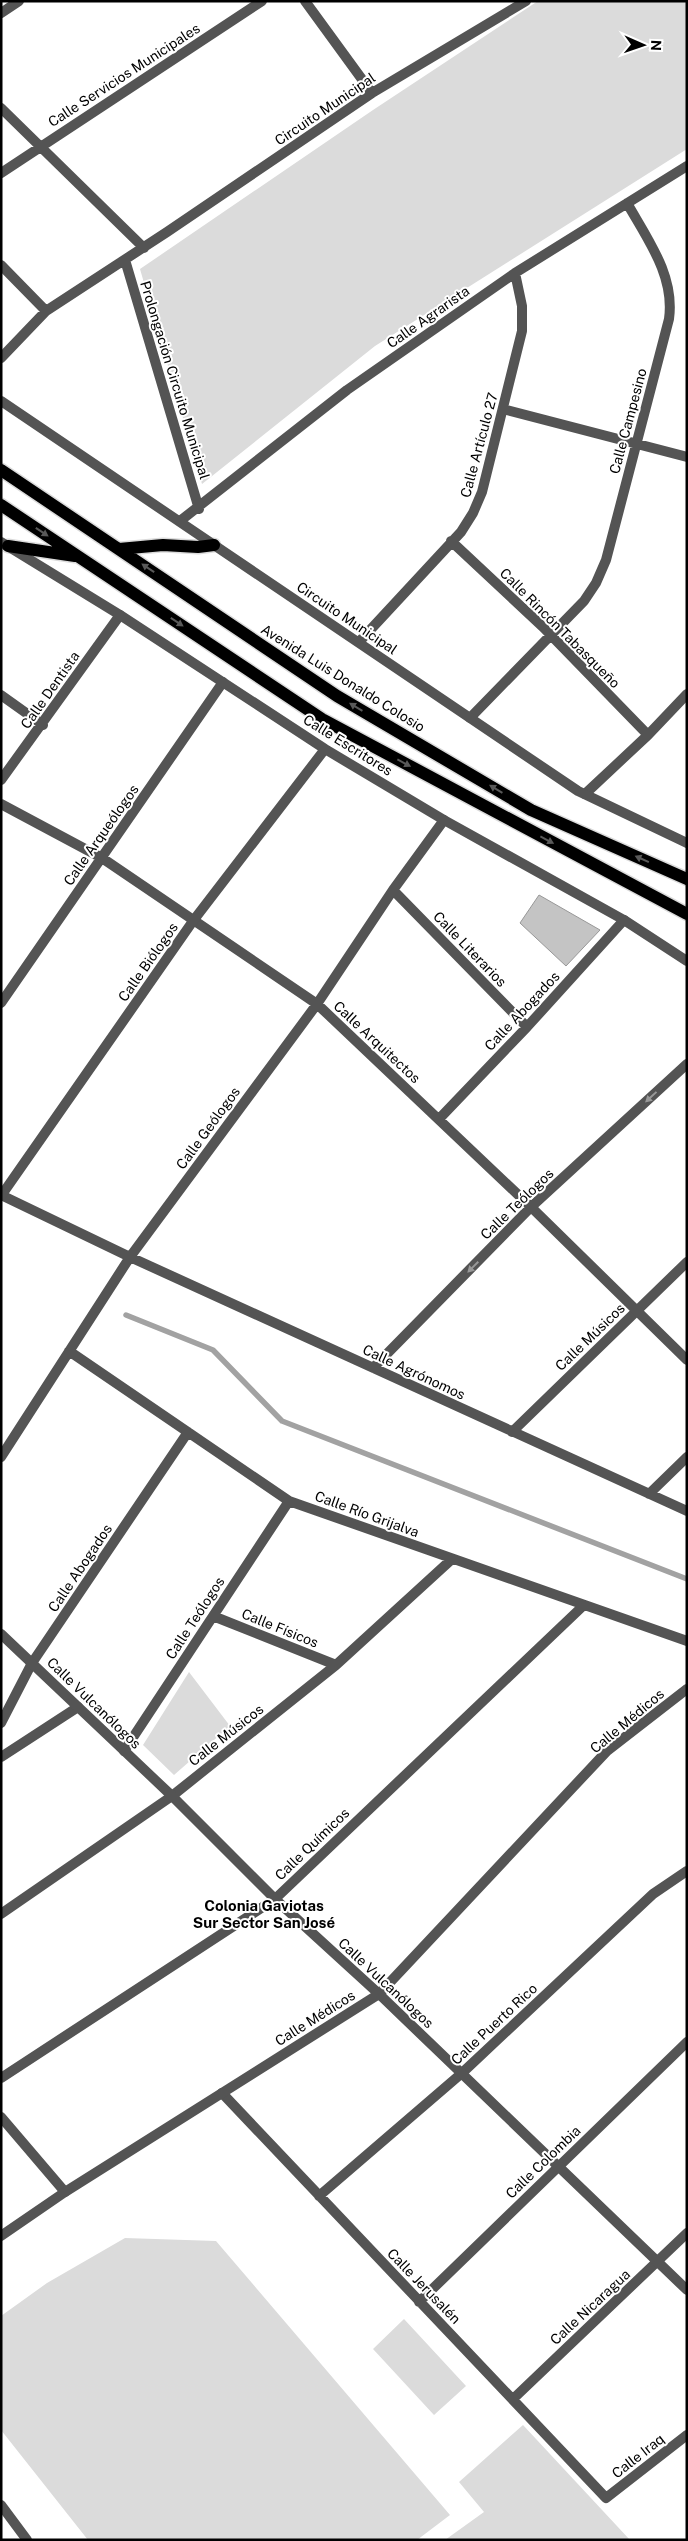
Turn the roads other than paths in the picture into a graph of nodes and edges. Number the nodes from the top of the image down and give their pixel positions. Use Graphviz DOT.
graph roads {
  1 [pos="19,1"];
  2 [pos="262,1"];
  3 [pos="305,1"];
  4 [pos="526,1"];
  5 [pos="1,13"];
  6 [pos="372,93"];
  7 [pos="1,108"];
  8 [pos="40,146"];
  9 [pos="687,166"];
  10 [pos="1,173"];
  11 [pos="627,203"];
  12 [pos="144,248"];
  13 [pos="125,260"];
  14 [pos="1,265"];
  15 [pos="515,273"];
  16 [pos="46,311"];
  17 [pos="1,358"];
  18 [pos="1,401"];
  19 [pos="503,410"];
  20 [pos="636,443"];
  21 [pos="687,457"];
  22 [pos="1,470"];
  23 [pos="1,504"];
  24 [pos="199,508"];
  25 [pos="180,522"];
  26 [pos="451,541"];
  27 [pos="4,544"];
  28 [pos="214,545"];
  29 [pos="119,549"];
  30 [pos="78,556"];
  31 [pos="120,615"];
  32 [pos="552,636"];
  33 [pos="358,642"];
  34 [pos="223,682"];
  35 [pos="687,694"];
  36 [pos="1,695"];
  37 [pos="470,718"];
  38 [pos="43,725"];
  39 [pos="648,735"];
  40 [pos="325,749"];
  41 [pos="1,780"];
  42 [pos="585,794"];
  43 [pos="1,804"];
  44 [pos="444,820"];
  45 [pos="687,843"];
  46 [pos="102,858"];
  47 [pos="687,879"];
  48 [pos="393,890"];
  49 [pos="687,914"];
  50 [pos="624,920"];
  51 [pos="193,921"];
  52 [pos="687,961"];
  53 [pos="1,1003"];
  54 [pos="317,1004"];
  55 [pos="528,1027"];
  56 [pos="687,1064"];
  57 [pos="439,1119"];
  58 [pos="1,1196"];
  59 [pos="532,1207"];
  60 [pos="130,1257"];
  61 [pos="687,1262"];
  62 [pos="638,1311"];
  63 [pos="69,1352"];
  64 [pos="687,1360"];
  65 [pos="372,1368"];
  66 [pos="188,1432"];
  67 [pos="512,1432"];
  68 [pos="1,1457"];
  69 [pos="687,1457"];
  70 [pos="649,1494"];
  71 [pos="289,1501"];
  72 [pos="687,1511"];
  73 [pos="452,1559"];
  74 [pos="584,1605"];
  75 [pos="213,1616"];
  76 [pos="1,1634"];
  77 [pos="687,1641"];
  78 [pos="32,1663"];
  79 [pos="336,1665"];
  80 [pos="687,1689"];
  81 [pos="78,1707"];
  82 [pos="1,1723"];
  83 [pos="124,1751"];
  84 [pos="1,1757"];
  85 [pos="172,1796"];
  86 [pos="687,1871"];
  87 [pos="275,1899"];
  88 [pos="1,1914"];
  89 [pos="379,1994"];
  90 [pos="687,2042"];
  91 [pos="462,2074"];
  92 [pos="1,2078"];
  93 [pos="222,2094"];
  94 [pos="1,2117"];
  95 [pos="558,2166"];
  96 [pos="65,2192"];
  97 [pos="319,2196"];
  98 [pos="687,2234"];
  99 [pos="1,2236"];
  100 [pos="657,2262"];
  101 [pos="687,2290"];
  102 [pos="420,2302"];
  103 [pos="512,2399"];
  104 [pos="687,2435"];
  105 [pos="606,2498"];
  106 [pos="1,2505"];
  107 [pos="27,2540"];
  1 -- 5 [label="street"];
  2 -- 8 [label="street, Calle Servicios Municipales"];
  3 -- 6 [label="street"];
  4 -- 6 [label="street, Circuito Municipal"];
  6 -- 12 [label="street, Circuito Municipal"];
  7 -- 8 [label="street"];
  8 -- 10 [label="street, Calle Servicios Municipales"];
  8 -- 12 [label="street"];
  9 -- 11 [label="street, Calle Agrarista"];
  11 -- 15 [label="street, Calle Agrarista"];
  11 -- 20 [label="street, Calle Campesino"];
  12 -- 13 [label="street, Circuito Municipal"];
  13 -- 16 [label="street, Circuito Municipal"];
  13 -- 24 [label="street, Prolongación Circuito Municipal"];
  14 -- 16 [label="street"];
  15 -- 19 [label="street, Calle Artículo 27"];
  15 -- 24 [label="street, Calle Agrarista"];
  16 -- 17 [label="street, Circuito Municipal"];
  18 -- 25 [label="street, Circuito Municipal"];
  19 -- 20 [label="street"];
  19 -- 26 [label="street, Calle Artículo 27"];
  20 -- 21 [label="street"];
  20 -- 32 [label="street, Calle Campesino"];
  22 -- 29 [label="main road, Avenida Luis Donaldo Colosio"];
  23 -- 30 [label="main road, one-way"];
  24 -- 25 [label="street, Calle Agrarista"];
  25 -- 28 [label="street, Circuito Municipal"];
  26 -- 32 [label="street, Calle Rincón Tabasqueño"];
  26 -- 33 [label="street, Calle Artículo 27"];
  27 -- 30 [label="main road"];
  27 -- 31 [label="street, Calle Escritores"];
  28 -- 29 [label="main road"];
  28 -- 33 [label="street, Circuito Municipal"];
  47 -- 29 [label="main road, Avenida Luis Donaldo Colosio, one-way"];
  30 -- 49 [label="main road, one-way"];
  31 -- 34 [label="street, Calle Escritores"];
  31 -- 38 [label="street, Calle Dentista"];
  32 -- 37 [label="street, Calle Campesino"];
  32 -- 39 [label="street, Calle Rincón Tabasqueño"];
  33 -- 37 [label="street, Circuito Municipal"];
  34 -- 40 [label="street, Calle Escritores"];
  34 -- 46 [label="street, Calle Arqueólogos"];
  35 -- 39 [label="street"];
  36 -- 38 [label="street"];
  37 -- 42 [label="street, Circuito Municipal"];
  38 -- 41 [label="street, Calle Dentista"];
  39 -- 42 [label="street"];
  40 -- 44 [label="street, Calle Escritores"];
  40 -- 51 [label="street, Calle Biólogos"];
  42 -- 45 [label="street, Circuito Municipal"];
  43 -- 46 [label="street, Calle Arquitectos"];
  44 -- 48 [label="street, Calle Geólogos"];
  44 -- 50 [label="street, Calle Escritores"];
  46 -- 51 [label="street, Calle Arquitectos"];
  46 -- 53 [label="street, Calle Arqueólogos"];
  48 -- 54 [label="street, Calle Geólogos"];
  48 -- 55 [label="street, Calle Literarios"];
  50 -- 52 [label="street, Calle Escritores"];
  50 -- 55 [label="street, Calle Abogados"];
  51 -- 54 [label="street, Calle Arquitectos"];
  51 -- 58 [label="street, Calle Biólogos"];
  54 -- 57 [label="street, Calle Arquitectos"];
  54 -- 60 [label="street, Calle Geólogos"];
  55 -- 57 [label="street, Calle Abogados"];
  56 -- 59 [label="street, Calle Teólogos, one-way"];
  57 -- 59 [label="street, Calle Arquitectos"];
  58 -- 60 [label="street, Calle Agrónomos"];
  59 -- 62 [label="street, Calle Arquitectos"];
  59 -- 65 [label="street, Calle Teólogos, one-way"];
  60 -- 63 [label="street, Calle Geólogos"];
  60 -- 65 [label="street, Calle Agrónomos"];
  61 -- 62 [label="street, Calle Músicos"];
  62 -- 64 [label="street, Calle Arquitectos"];
  62 -- 67 [label="street, Calle Músicos"];
  63 -- 66 [label="street, Calle Río Grijalva"];
  63 -- 68 [label="street, Calle Geólogos"];
  65 -- 67 [label="street, Calle Agrónomos"];
  66 -- 71 [label="street, Calle Río Grijalva"];
  66 -- 78 [label="street, Calle Abogados"];
  67 -- 70 [label="street, Calle Agrónomos"];
  69 -- 70 [label="street"];
  70 -- 72 [label="street, Calle Agrónomos"];
  71 -- 73 [label="street, Calle Río Grijalva"];
  71 -- 75 [label="street, Calle Teólogos"];
  73 -- 74 [label="street, Calle Río Grijalva"];
  73 -- 79 [label="street, Calle Músicos"];
  74 -- 77 [label="street, Calle Río Grijalva"];
  74 -- 87 [label="street, Calle Químicos"];
  75 -- 79 [label="street, Calle Físicos"];
  75 -- 83 [label="street, Calle Teólogos"];
  76 -- 78 [label="street, Calle Vulcanólogos"];
  78 -- 81 [label="street, Calle Vulcanólogos"];
  78 -- 82 [label="street, Calle Abogados"];
  79 -- 85 [label="street, Calle Músicos"];
  80 -- 89 [label="street, Calle Médicos"];
  81 -- 83 [label="street, Calle Vulcanólogos"];
  81 -- 84 [label="street"];
  83 -- 85 [label="street, Calle Vulcanólogos"];
  85 -- 87 [label="street, Calle Vulcanólogos"];
  85 -- 88 [label="street, Calle Músicos"];
  86 -- 91 [label="street, Calle Puerto Rico"];
  87 -- 89 [label="street, Calle Vulcanólogos"];
  87 -- 92 [label="street, Calle Químicos"];
  89 -- 91 [label="street, Calle Vulcanólogos"];
  89 -- 93 [label="street, Calle Médicos"];
  90 -- 95 [label="street, Calle Colombia"];
  91 -- 95 [label="street, Calle Vulcanólogos"];
  91 -- 97 [label="street, Calle Puerto Rico"];
  93 -- 96 [label="street, Calle Médicos"];
  93 -- 97 [label="street, Calle Jerusalén"];
  94 -- 96 [label="street"];
  95 -- 100 [label="street, Calle Vulcanólogos"];
  95 -- 102 [label="street, Calle Colombia"];
  96 -- 99 [label="street, Calle Médicos"];
  97 -- 102 [label="street, Calle Jerusalén"];
  98 -- 100 [label="street, Calle Nicaragua"];
  100 -- 101 [label="street, Calle Vulcanólogos"];
  100 -- 103 [label="street, Calle Nicaragua"];
  102 -- 103 [label="street, Calle Jerusalén"];
  103 -- 105 [label="street, Calle Jerusalén"];
  104 -- 105 [label="street, Calle Iraq"];
  106 -- 107 [label="street"];
}
